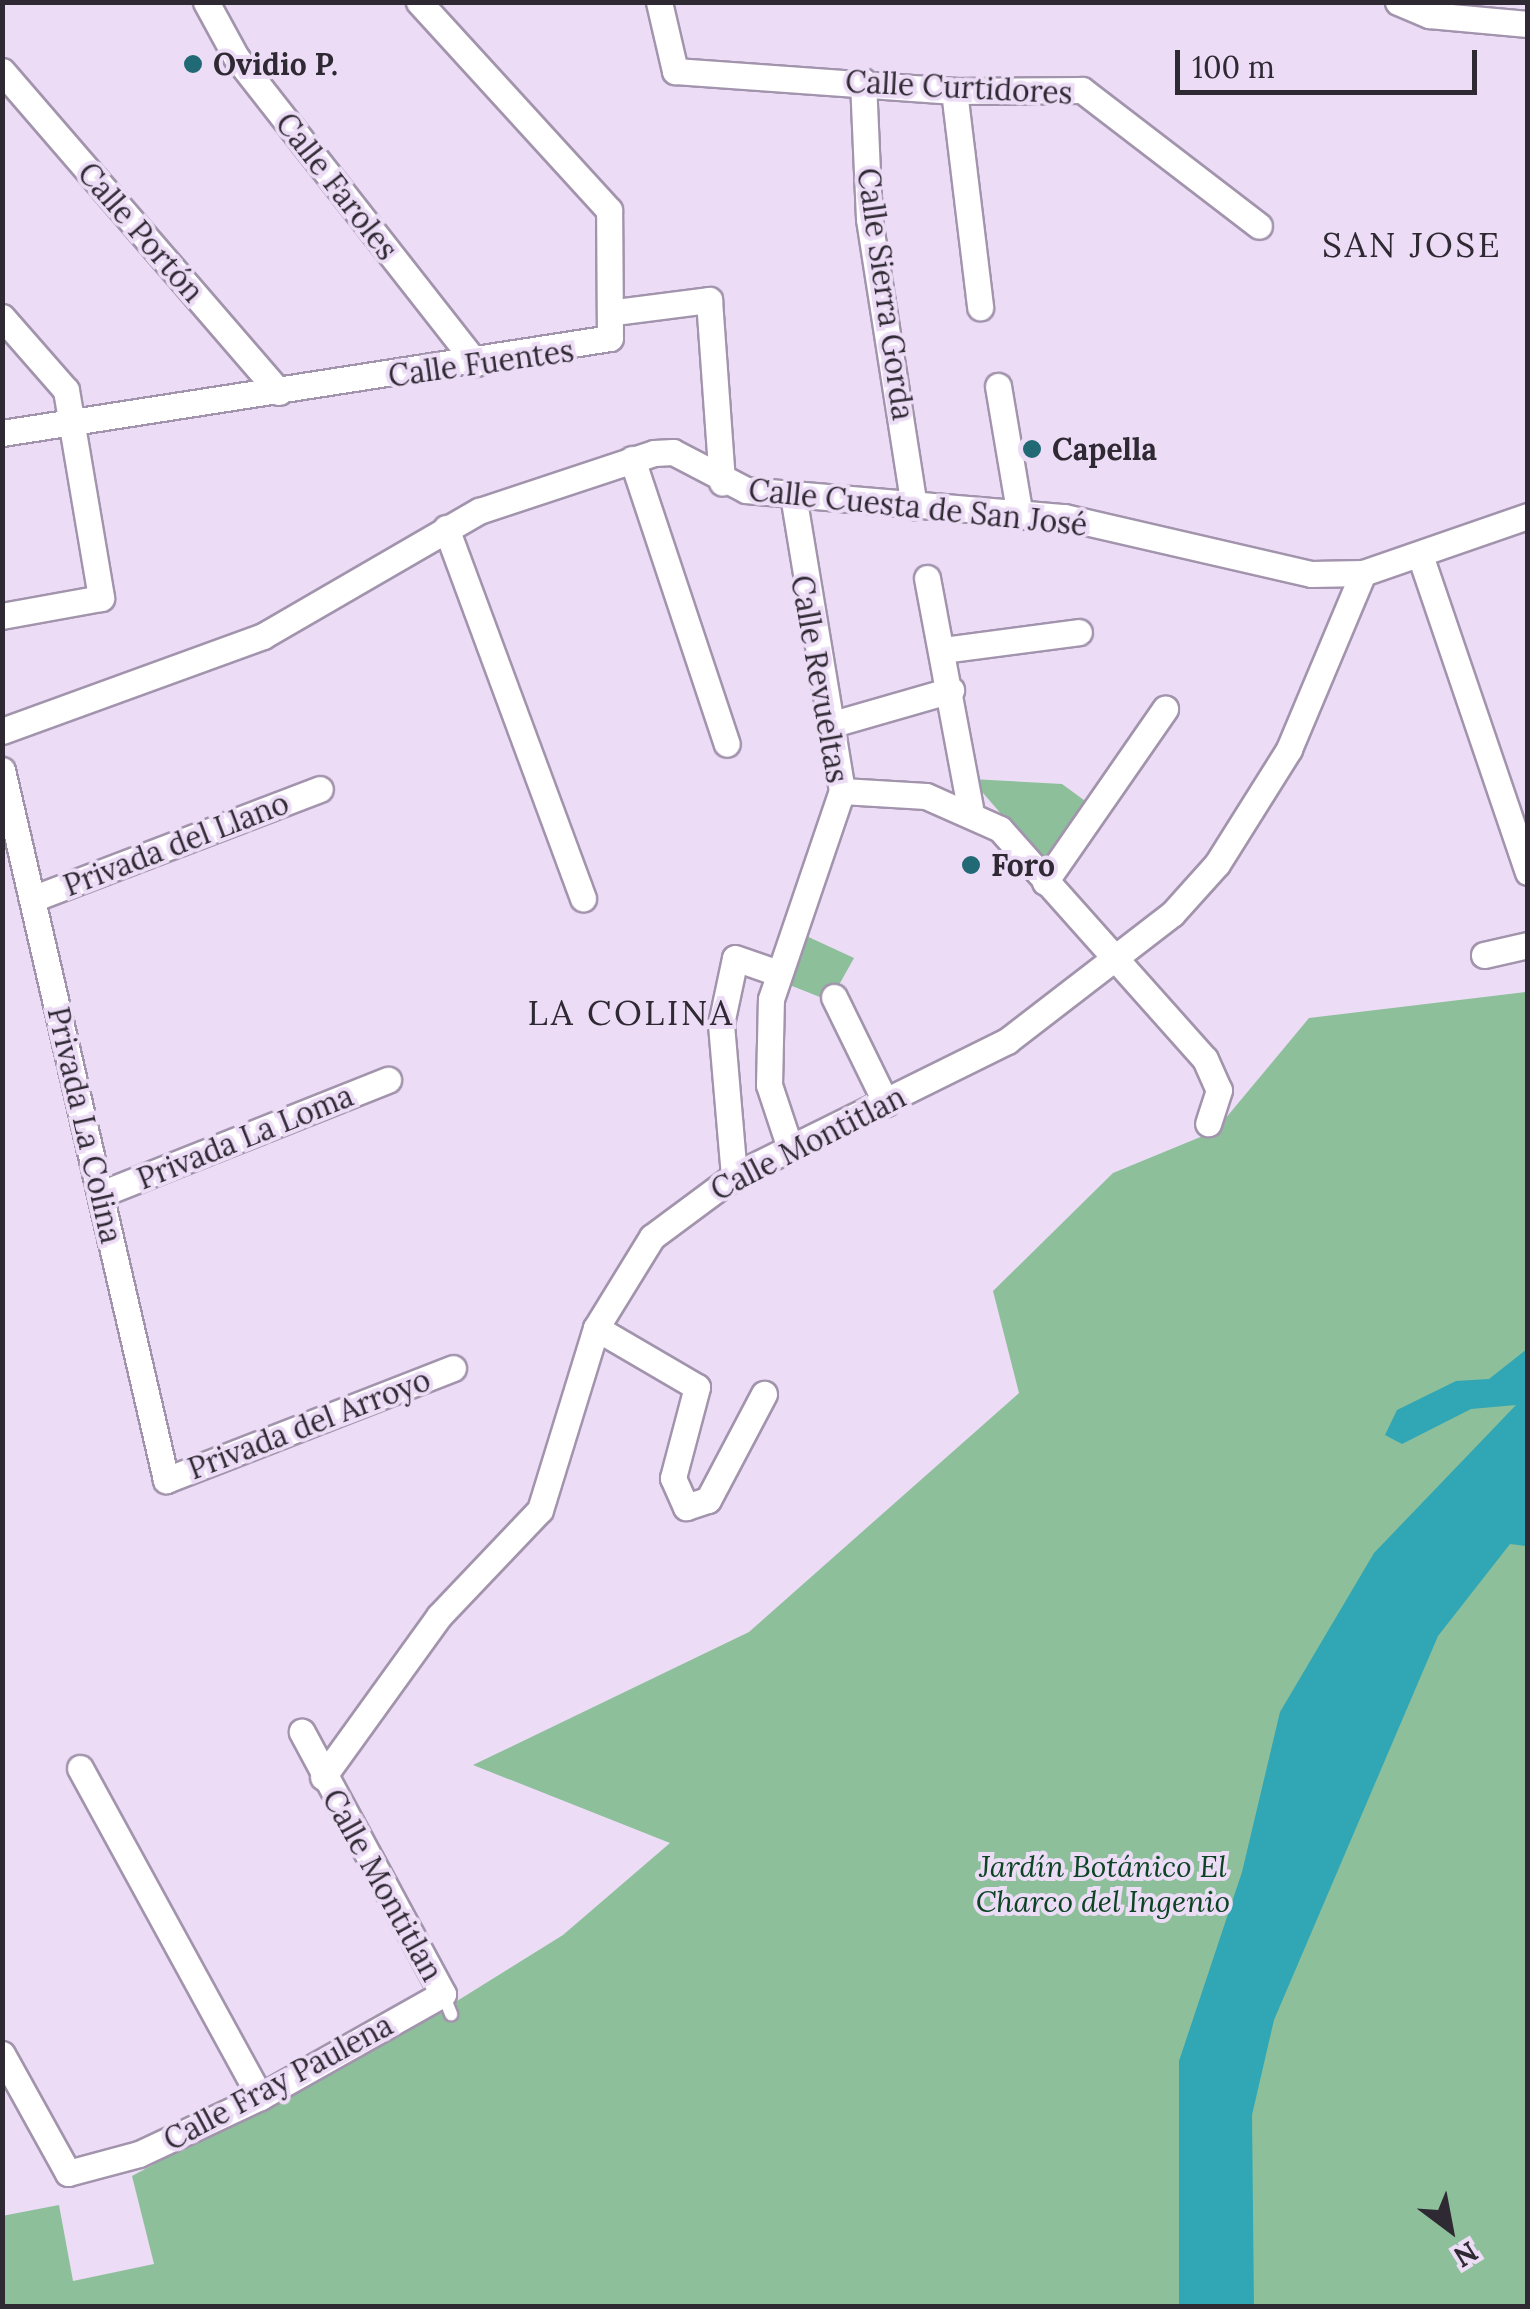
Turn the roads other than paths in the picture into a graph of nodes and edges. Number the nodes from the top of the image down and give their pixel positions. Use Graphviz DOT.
graph roads {
  1 [pos="206,2"];
  2 [pos="419,2"];
  3 [pos="659,2"];
  4 [pos="1398,2"];
  5 [pos="1528,24"];
  6 [pos="2,72"];
  7 [pos="863,81"];
  8 [pos="954,91"];
  9 [pos="1258,226"];
  10 [pos="980,307"];
  11 [pos="615,312"];
  12 [pos="2,317"];
  13 [pos="476,363"];
  14 [pos="998,386"];
  15 [pos="279,392"];
  16 [pos="75,423"];
  17 [pos="2,433"];
  18 [pos="632,459"];
  19 [pos="722,483"];
  20 [pos="793,496"];
  21 [pos="914,507"];
  22 [pos="1020,516"];
  23 [pos="1528,516"];
  24 [pos="446,528"];
  25 [pos="1420,555"];
  26 [pos="1363,573"];
  27 [pos="927,578"];
  28 [pos="2,616"];
  29 [pos="1079,632"];
  30 [pos="943,650"];
  31 [pos="951,690"];
  32 [pos="1165,709"];
  33 [pos="832,724"];
  34 [pos="2,731"];
  35 [pos="727,744"];
  36 [pos="2,770"];
  37 [pos="320,790"];
  38 [pos="842,792"];
  39 [pos="970,808"];
  40 [pos="1528,872"];
  41 [pos="1045,882"];
  42 [pos="584,898"];
  43 [pos="32,899"];
  44 [pos="1528,945"];
  45 [pos="1484,955"];
  46 [pos="1114,964"];
  47 [pos="778,972"];
  48 [pos="834,998"];
  49 [pos="388,1080"];
  50 [pos="886,1102"];
  51 [pos="1208,1123"];
  52 [pos="790,1148"];
  53 [pos="734,1176"];
  54 [pos="101,1194"];
  55 [pos="596,1328"];
  56 [pos="453,1368"];
  57 [pos="764,1394"];
  58 [pos="166,1480"];
  59 [pos="302,1732"];
  60 [pos="80,1768"];
  61 [pos="324,1777"];
  62 [pos="447,2004"];
  63 [pos="2,2054"];
  64 [pos="260,2097"];
  1 -- 13 [label="street, Calle Faroles"];
  2 -- 11 [label="street"];
  3 -- 7 [label="street, Calle Curtidores"];
  4 -- 5 [label="street"];
  6 -- 15 [label="street, Calle Portón"];
  7 -- 8 [label="street, Calle Curtidores"];
  7 -- 21 [label="street, Calle Sierra Gorda"];
  8 -- 9 [label="street, Calle Curtidores"];
  8 -- 10 [label="street"];
  11 -- 13 [label="street, Calle Fuentes"];
  11 -- 19 [label="street"];
  12 -- 16 [label="street"];
  13 -- 15 [label="street, Calle Fuentes"];
  14 -- 22 [label="street"];
  15 -- 16 [label="street, Calle Fuentes"];
  16 -- 17 [label="street, Calle Fuentes"];
  16 -- 28 [label="street"];
  18 -- 19 [label="street, Calle Cuesta de San José"];
  18 -- 24 [label="street, Calle Cuesta de San José"];
  18 -- 35 [label="street"];
  19 -- 20 [label="street, Calle Cuesta de San José"];
  20 -- 21 [label="street, Calle Cuesta de San José"];
  20 -- 33 [label="street, Calle Revueltas"];
  21 -- 22 [label="street, Calle Cuesta de San José"];
  22 -- 26 [label="street, Calle Cuesta de San José"];
  23 -- 25 [label="street, Calle Cuesta de San José"];
  24 -- 34 [label="street, Calle Cuesta de San José"];
  24 -- 42 [label="street"];
  25 -- 26 [label="street, Calle Cuesta de San José"];
  25 -- 40 [label="street"];
  26 -- 46 [label="street, Calle Montitlan"];
  27 -- 30 [label="street"];
  29 -- 30 [label="street"];
  30 -- 31 [label="street"];
  31 -- 33 [label="street"];
  31 -- 39 [label="street"];
  32 -- 41 [label="street"];
  33 -- 38 [label="street, Calle Revueltas"];
  36 -- 43 [label="street, Privada La Colina"];
  37 -- 43 [label="street, Privada del Llano"];
  38 -- 39 [label="street"];
  38 -- 47 [label="street, Calle Revueltas"];
  39 -- 41 [label="street"];
  41 -- 46 [label="street"];
  43 -- 54 [label="street, Privada La Colina"];
  44 -- 45 [label="street"];
  46 -- 50 [label="street, Calle Montitlan"];
  46 -- 51 [label="street"];
  47 -- 52 [label="street, Calle Revueltas"];
  47 -- 53 [label="street"];
  48 -- 50 [label="street"];
  49 -- 54 [label="street, Privada La Loma"];
  50 -- 52 [label="street, Calle Montitlan"];
  52 -- 53 [label="street, Calle Montitlan"];
  53 -- 55 [label="street, Calle Montitlan"];
  54 -- 58 [label="street, Privada La Colina"];
  55 -- 57 [label="street"];
  55 -- 61 [label="street, Calle Montitlan"];
  56 -- 58 [label="street, Privada del Arroyo"];
  59 -- 61 [label="street, Calle Montitlan"];
  60 -- 64 [label="street"];
  61 -- 62 [label="street, Calle Montitlan"];
  62 -- 64 [label="street, Calle Fray Paulena"];
  63 -- 64 [label="street, Calle Fray Paulena"];
}
